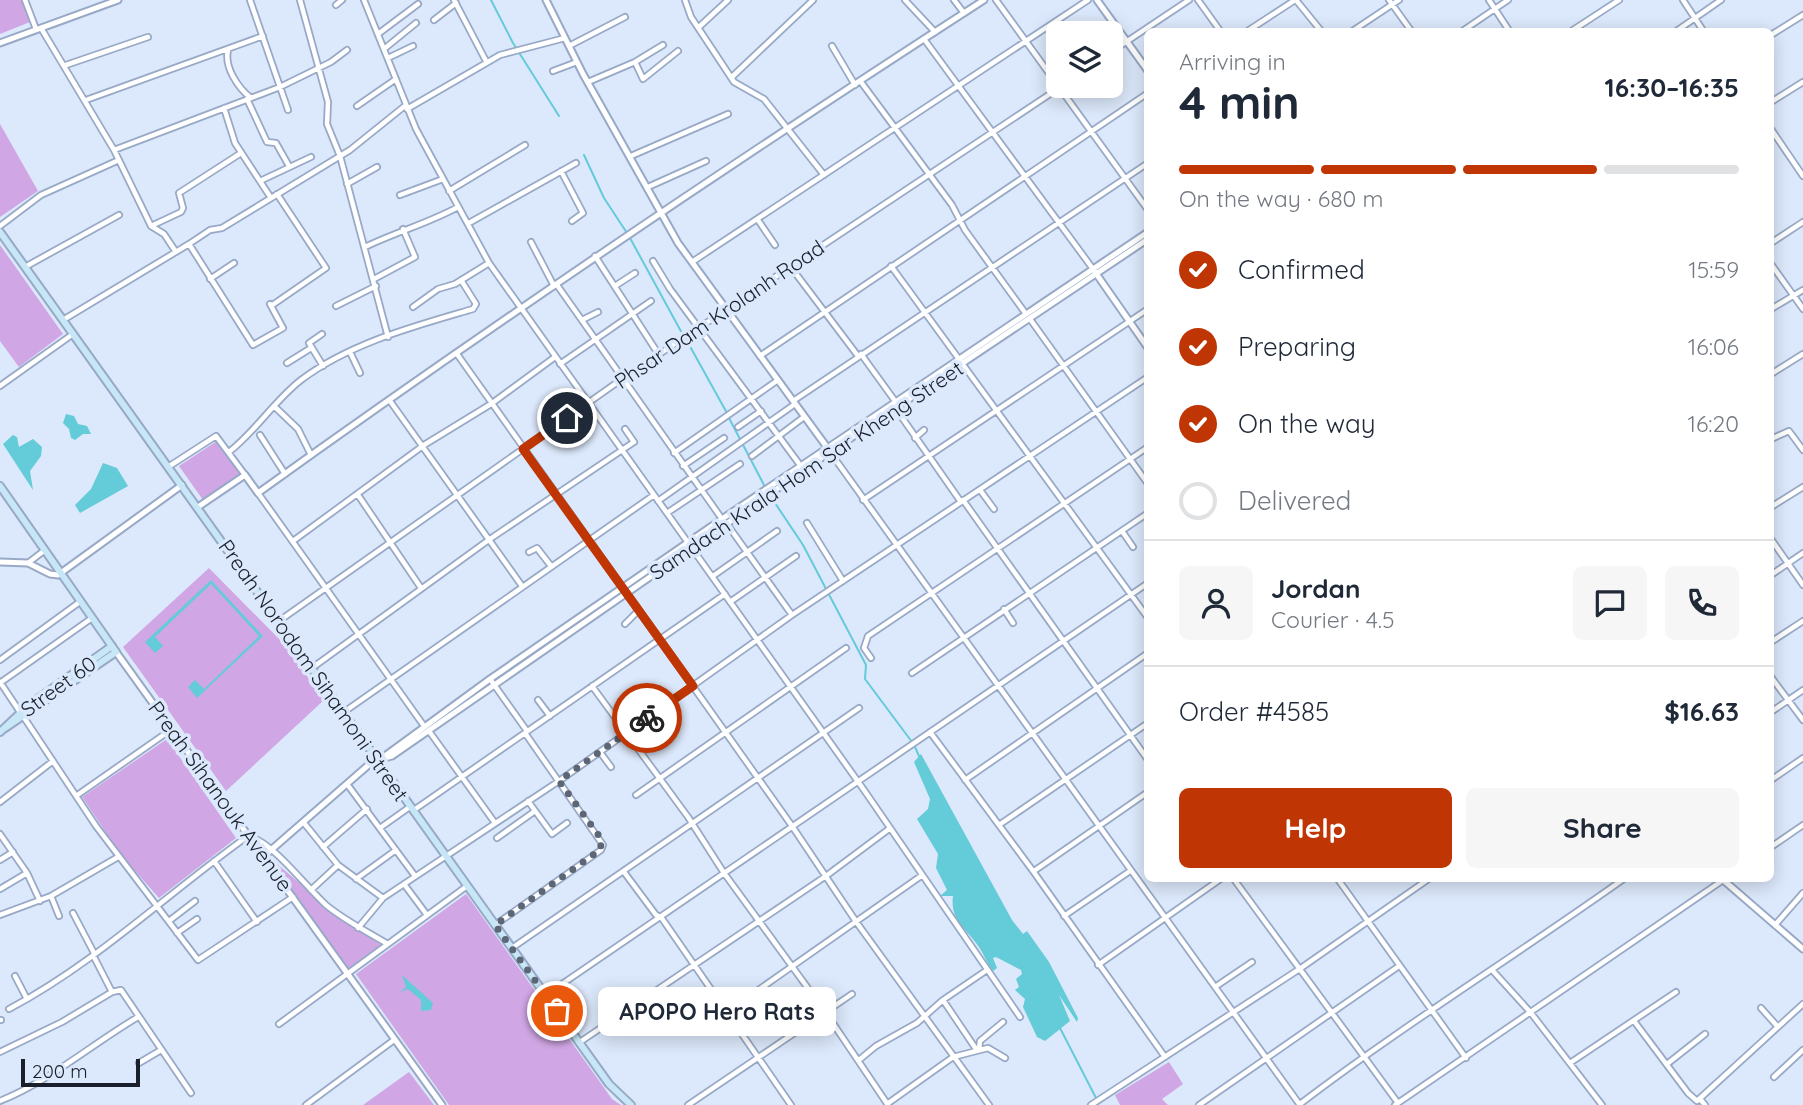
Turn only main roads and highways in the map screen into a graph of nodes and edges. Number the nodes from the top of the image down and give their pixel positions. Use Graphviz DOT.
graph roads {
  1 [pos="0,232"];
  2 [pos="0,486"];
  3 [pos="114,649"];
  4 [pos="2,730"];
  5 [pos="631,1105"];
  1 -- 5 [label="main road, Preah Norodom Sihamoni Street"];
  2 -- 3 [label="main road, Preah Sihanouk Avenue"];
  3 -- 4 [label="main road, Street 60"];
}
